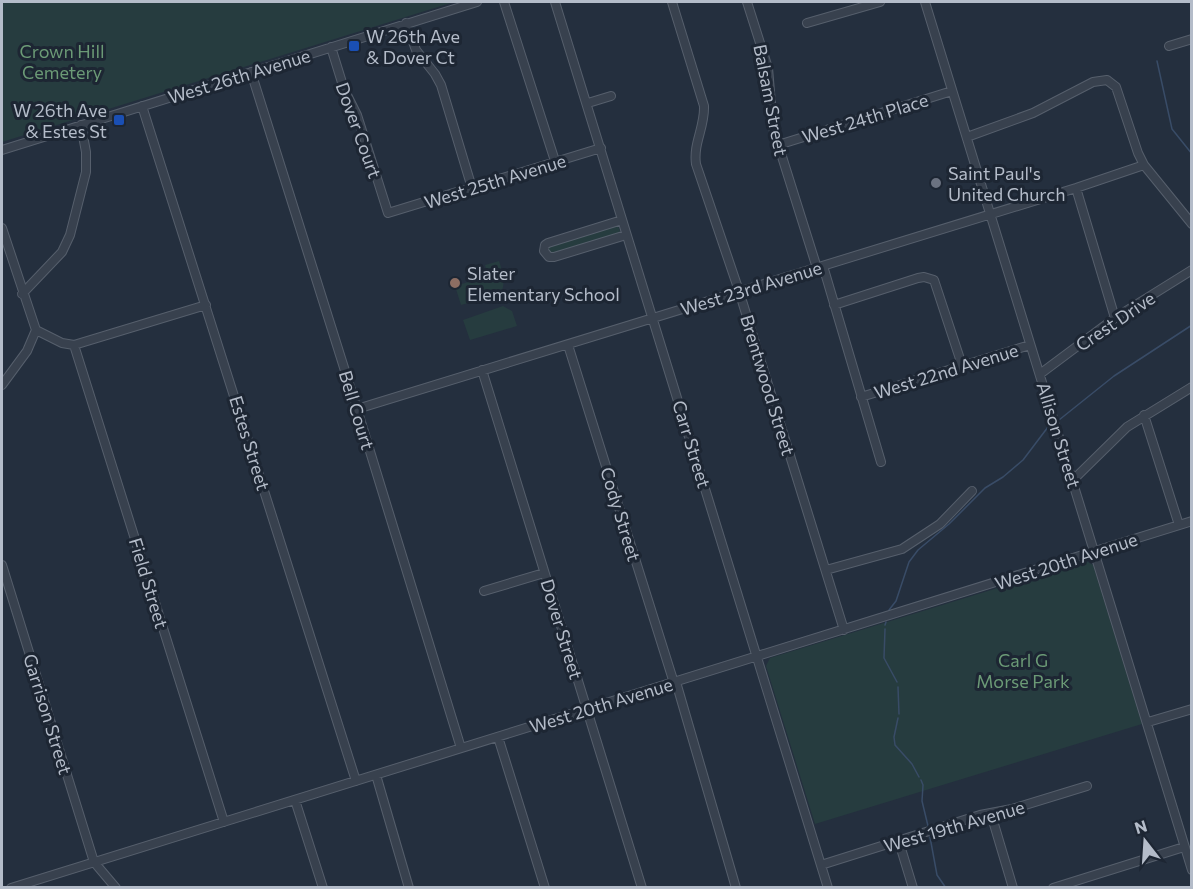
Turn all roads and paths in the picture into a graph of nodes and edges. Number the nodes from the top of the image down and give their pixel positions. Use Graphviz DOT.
graph roads {
  1 [pos="477,2"];
  2 [pos="504,2"];
  3 [pos="555,2"];
  4 [pos="672,2"];
  5 [pos="747,2"];
  6 [pos="880,2"];
  7 [pos="925,2"];
  8 [pos="406,23"];
  9 [pos="807,23"];
  10 [pos="1191,39"];
  11 [pos="1169,46"];
  12 [pos="331,47"];
  13 [pos="251,72"];
  14 [pos="952,91"];
  15 [pos="611,96"];
  16 [pos="588,103"];
  17 [pos="142,106"];
  18 [pos="81,125"];
  19 [pos="967,137"];
  20 [pos="778,145"];
  21 [pos="601,148"];
  22 [pos="2,150"];
  23 [pos="555,161"];
  24 [pos="1144,165"];
  25 [pos="472,188"];
  26 [pos="1076,188"];
  27 [pos="388,213"];
  28 [pos="990,214"];
  29 [pos="621,220"];
  30 [pos="1191,224"];
  31 [pos="2,228"];
  32 [pos="626,235"];
  33 [pos="820,267"];
  34 [pos="1191,270"];
  35 [pos="739,291"];
  36 [pos="22,294"];
  37 [pos="206,304"];
  38 [pos="834,305"];
  39 [pos="1115,318"];
  40 [pos="652,319"];
  41 [pos="36,330"];
  42 [pos="74,345"];
  43 [pos="568,345"];
  44 [pos="1030,345"];
  45 [pos="962,366"];
  46 [pos="482,370"];
  47 [pos="1040,374"];
  48 [pos="2,385"];
  49 [pos="1191,387"];
  50 [pos="861,397"];
  51 [pos="357,409"];
  52 [pos="1144,416"];
  53 [pos="880,462"];
  54 [pos="1073,480"];
  55 [pos="972,491"];
  56 [pos="1191,521"];
  57 [pos="1179,525"];
  58 [pos="1095,552"];
  59 [pos="2,566"];
  60 [pos="826,570"];
  61 [pos="544,573"];
  62 [pos="484,591"];
  63 [pos="844,630"];
  64 [pos="757,657"];
  65 [pos="675,682"];
  66 [pos="1191,709"];
  67 [pos="587,710"];
  68 [pos="1148,723"];
  69 [pos="498,737"];
  70 [pos="461,748"];
  71 [pos="376,775"];
  72 [pos="356,781"];
  73 [pos="1087,786"];
  74 [pos="295,800"];
  75 [pos="991,814"];
  76 [pos="224,822"];
  77 [pos="899,842"];
  78 [pos="1184,847"];
  79 [pos="94,862"];
  80 [pos="821,865"];
  81 [pos="1191,870"];
  82 [pos="11,888"];
  83 [pos="116,888"];
  84 [pos="323,888"];
  85 [pos="409,888"];
  86 [pos="545,888"];
  87 [pos="642,888"];
  88 [pos="736,888"];
  89 [pos="828,888"];
  90 [pos="913,888"];
  91 [pos="1013,888"];
  92 [pos="1053,888"];
  1 -- 8 [label="street, West 26th Avenue"];
  2 -- 23 [label="street"];
  3 -- 16 [label="street, Carr Street"];
  4 -- 35 [label="street, Brentwood Street"];
  5 -- 20 [label="street, Balsam Street"];
  6 -- 9 [label="street"];
  7 -- 14 [label="street, Allison Street"];
  8 -- 12 [label="street, West 26th Avenue"];
  8 -- 25 [label="street"];
  10 -- 11 [label="street"];
  12 -- 13 [label="street, West 26th Avenue"];
  12 -- 27 [label="street, Dover Court"];
  13 -- 17 [label="street, West 26th Avenue"];
  13 -- 51 [label="street, Bell Court"];
  14 -- 19 [label="street, Allison Street"];
  14 -- 20 [label="street, West 24th Place"];
  15 -- 16 [label="street"];
  16 -- 21 [label="street, Carr Street"];
  17 -- 18 [label="street, West 26th Avenue"];
  17 -- 37 [label="street, Estes Street"];
  18 -- 22 [label="street, West 26th Avenue"];
  18 -- 36 [label="street"];
  19 -- 24 [label="street"];
  19 -- 28 [label="street, Allison Street"];
  20 -- 33 [label="street, Balsam Street"];
  21 -- 23 [label="street, West 25th Avenue"];
  21 -- 29 [label="street, Carr Street"];
  23 -- 25 [label="street, West 25th Avenue"];
  24 -- 26 [label="street, West 23rd Avenue"];
  24 -- 30 [label="street"];
  25 -- 27 [label="street, West 25th Avenue"];
  26 -- 28 [label="street, West 23rd Avenue"];
  26 -- 39 [label="street"];
  28 -- 33 [label="street, West 23rd Avenue"];
  28 -- 44 [label="street, Allison Street"];
  29 -- 32 [label="street, Carr Street"];
  29 -- 32 [label="street"];
  31 -- 36 [label="street"];
  32 -- 40 [label="street, Carr Street"];
  33 -- 35 [label="street, West 23rd Avenue"];
  33 -- 38 [label="street, Balsam Street"];
  34 -- 39 [label="street, Crest Drive"];
  35 -- 40 [label="street, West 23rd Avenue"];
  35 -- 60 [label="street, Brentwood Street"];
  36 -- 41 [label="street"];
  37 -- 42 [label="street"];
  37 -- 72 [label="street, Estes Street"];
  38 -- 45 [label="street"];
  38 -- 50 [label="street, Balsam Street"];
  39 -- 47 [label="street, Crest Drive"];
  40 -- 43 [label="street, West 23rd Avenue"];
  40 -- 64 [label="street, Carr Street"];
  41 -- 42 [label="street"];
  41 -- 48 [label="street"];
  42 -- 76 [label="street, Field Street"];
  43 -- 46 [label="street, West 23rd Avenue"];
  43 -- 65 [label="street, Cody Street"];
  44 -- 45 [label="street, West 22nd Avenue"];
  44 -- 47 [label="street, Allison Street"];
  45 -- 50 [label="street, West 22nd Avenue"];
  46 -- 51 [label="street, West 23rd Avenue"];
  46 -- 61 [label="street, Dover Street"];
  47 -- 54 [label="street, Allison Street"];
  49 -- 52 [label="street"];
  50 -- 53 [label="street, Balsam Street"];
  51 -- 70 [label="street, Bell Court"];
  52 -- 54 [label="street"];
  52 -- 57 [label="street"];
  54 -- 58 [label="street, Allison Street"];
  55 -- 60 [label="street"];
  56 -- 57 [label="street, West 20th Avenue"];
  57 -- 58 [label="street, West 20th Avenue"];
  58 -- 63 [label="street, West 20th Avenue"];
  58 -- 68 [label="street, Allison Street"];
  59 -- 79 [label="street, Garrison Street"];
  60 -- 63 [label="street, Brentwood Street"];
  61 -- 62 [label="street"];
  61 -- 67 [label="street, Dover Street"];
  63 -- 64 [label="street, West 20th Avenue"];
  64 -- 65 [label="street, West 20th Avenue"];
  64 -- 80 [label="street, Carr Street"];
  65 -- 67 [label="street, West 20th Avenue"];
  65 -- 88 [label="street, Cody Street"];
  66 -- 68 [label="street"];
  67 -- 69 [label="street, West 20th Avenue"];
  67 -- 87 [label="street, Dover Street"];
  68 -- 78 [label="street, Allison Street"];
  69 -- 70 [label="street, West 20th Avenue"];
  69 -- 86 [label="street"];
  70 -- 71 [label="street, West 20th Avenue"];
  71 -- 72 [label="street, West 20th Avenue"];
  71 -- 85 [label="street"];
  72 -- 74 [label="street, West 20th Avenue"];
  73 -- 75 [label="street, West 19th Avenue"];
  74 -- 76 [label="street, West 20th Avenue"];
  74 -- 84 [label="street"];
  75 -- 77 [label="street, West 19th Avenue"];
  75 -- 91 [label="street"];
  76 -- 79 [label="street, West 20th Avenue"];
  77 -- 80 [label="street, West 19th Avenue"];
  77 -- 90 [label="street"];
  78 -- 81 [label="street, Allison Street"];
  78 -- 92 [label="street"];
  79 -- 82 [label="street, West 20th Avenue"];
  79 -- 83 [label="street"];
  80 -- 89 [label="street, Carr Street"];
}
